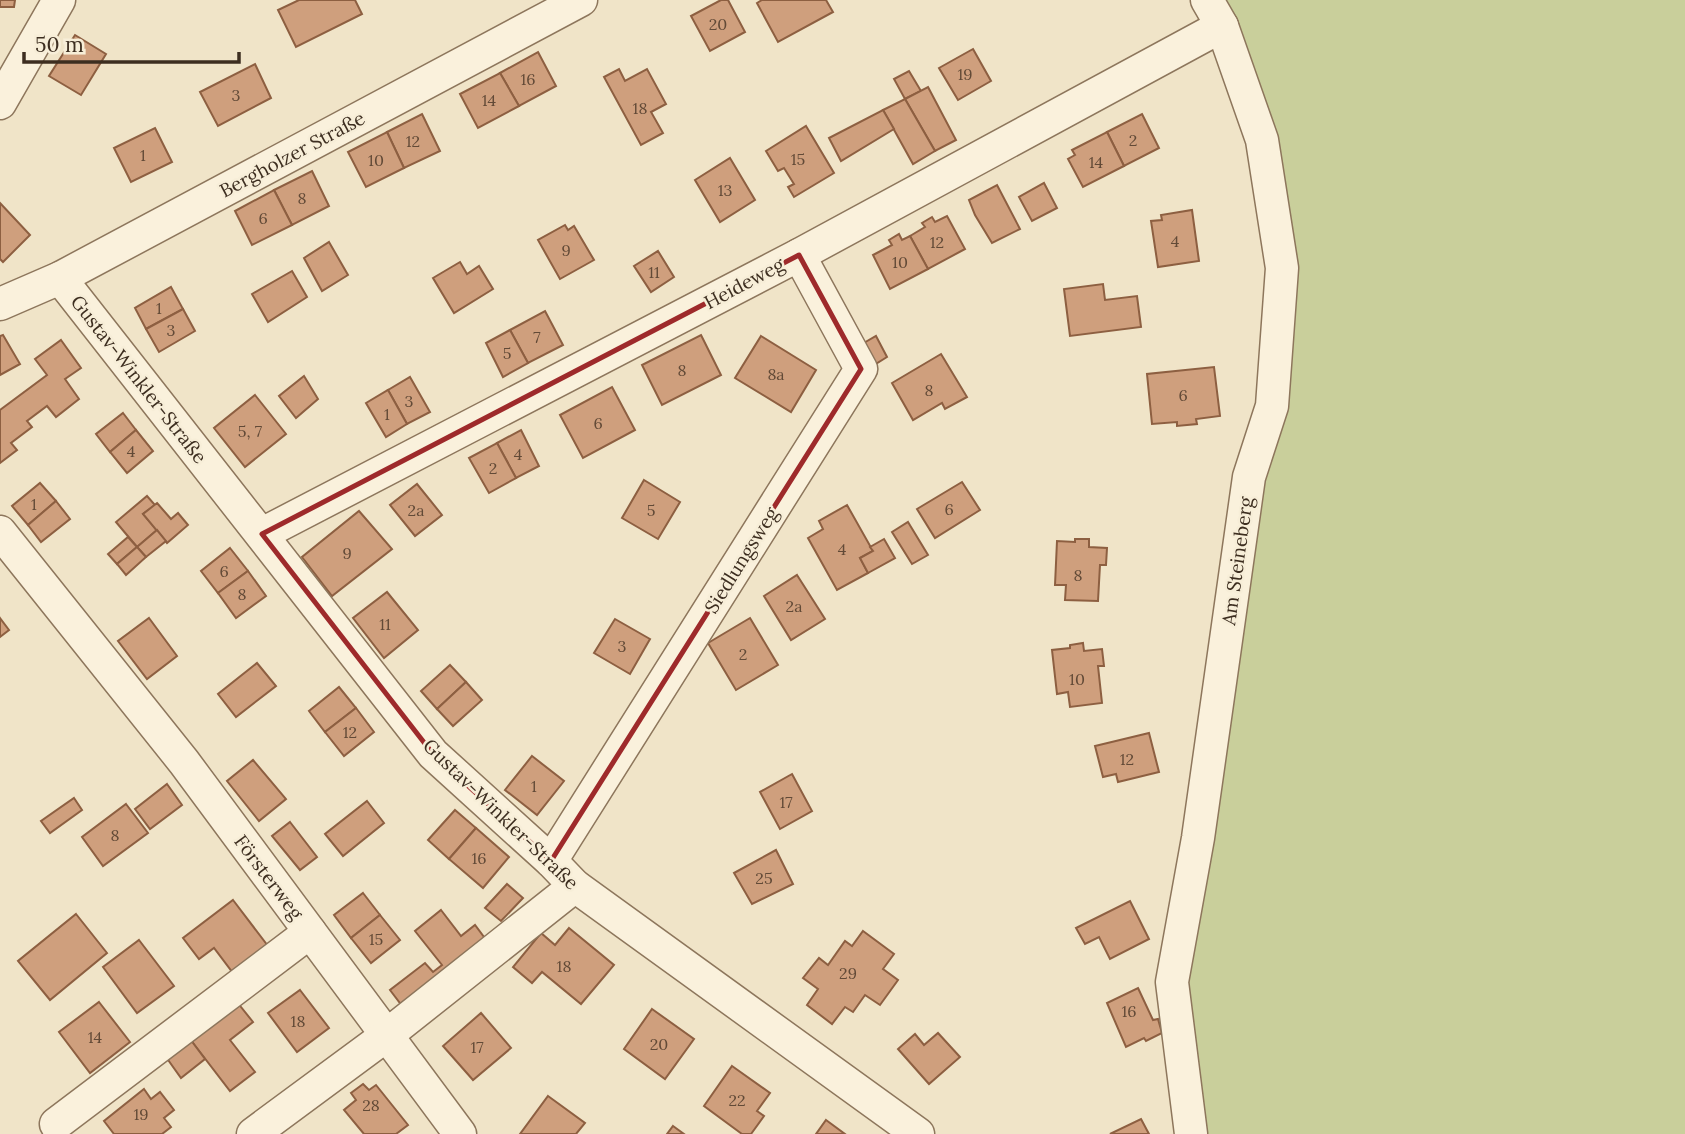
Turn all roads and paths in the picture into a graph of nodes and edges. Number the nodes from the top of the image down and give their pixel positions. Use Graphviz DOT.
graph roads {
  1 [pos="59,0"];
  2 [pos="581,0"];
  3 [pos="1214,13"];
  4 [pos="0,103"];
  5 [pos="799,255"];
  6 [pos="60,278"];
  7 [pos="0,304"];
  8 [pos="0,532"];
  9 [pos="262,534"];
  10 [pos="551,861"];
  11 [pos="575,886"];
  12 [pos="310,932"];
  13 [pos="387,1035"];
  14 [pos="56,1124"];
  15 [pos="253,1134"];
  16 [pos="460,1134"];
  17 [pos="918,1134"];
  18 [pos="1191,1134"];
  1 -- 4 [label="street"];
  2 -- 6 [label="street, Bergholzer Straße"];
  3 -- 5 [label="street, Heideweg"];
  3 -- 18 [label="street, Am Steineberg"];
  5 -- 9 [label="street, Heideweg"];
  5 -- 10 [label="street, Siedlungsweg"];
  6 -- 7 [label="street, Bergholzer Straße"];
  6 -- 9 [label="street, Gustav-Winkler-Straße"];
  8 -- 12 [label="street, Försterweg"];
  9 -- 10 [label="street, Gustav-Winkler-Straße"];
  10 -- 11 [label="street, Gustav-Winkler-Straße"];
  11 -- 13 [label="street"];
  11 -- 17 [label="street, Gustav-Winkler-Straße"];
  12 -- 13 [label="street, Försterweg"];
  12 -- 14 [label="street"];
  13 -- 15 [label="street"];
  13 -- 16 [label="street, Försterweg"];
}
